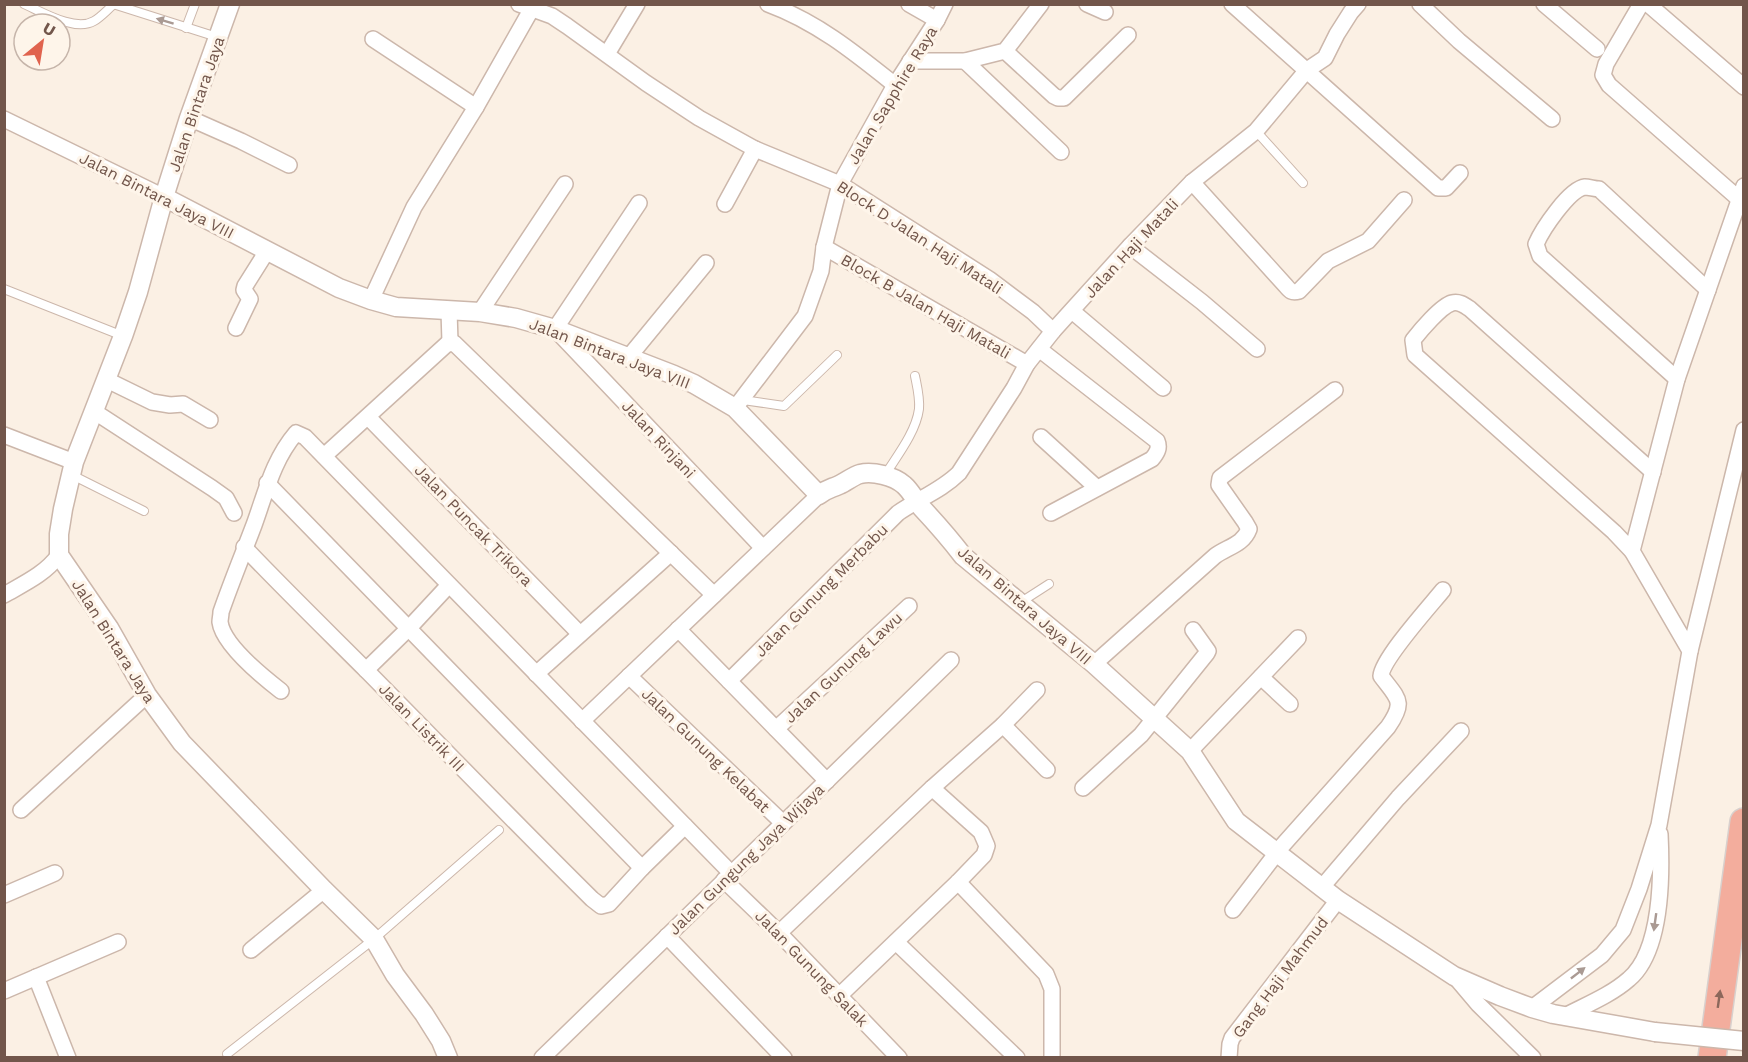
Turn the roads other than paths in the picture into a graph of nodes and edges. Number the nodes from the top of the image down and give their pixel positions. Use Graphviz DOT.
graph roads {
  1 [pos="24,4"];
  2 [pos="195,4"];
  3 [pos="230,4"];
  4 [pos="637,4"];
  5 [pos="768,4"];
  6 [pos="909,4"];
  7 [pos="945,4"];
  8 [pos="1041,4"];
  9 [pos="1087,4"];
  10 [pos="1232,4"];
  11 [pos="1419,4"];
  12 [pos="1544,4"];
  13 [pos="1641,4"];
  14 [pos="1648,4"];
  15 [pos="113,5"];
  16 [pos="525,7"];
  17 [pos="1351,7"];
  18 [pos="1105,12"];
  19 [pos="937,20"];
  20 [pos="186,28"];
  21 [pos="1128,35"];
  22 [pos="219,37"];
  23 [pos="373,39"];
  24 [pos="1597,49"];
  25 [pos="1005,51"];
  26 [pos="607,54"];
  27 [pos="910,61"];
  28 [pos="965,61"];
  29 [pos="1307,70"];
  30 [pos="895,85"];
  31 [pos="1743,87"];
  32 [pos="476,106"];
  33 [pos="189,118"];
  34 [pos="4,119"];
  35 [pos="1552,119"];
  36 [pos="1256,131"];
  37 [pos="755,149"];
  38 [pos="1061,152"];
  39 [pos="289,165"];
  40 [pos="1460,173"];
  41 [pos="1192,182"];
  42 [pos="1303,183"];
  43 [pos="565,184"];
  44 [pos="840,184"];
  45 [pos="1741,192"];
  46 [pos="164,197"];
  47 [pos="1404,200"];
  48 [pos="639,203"];
  49 [pos="725,204"];
  50 [pos="1130,246"];
  51 [pos="824,247"];
  52 [pos="267,250"];
  53 [pos="706,263"];
  54 [pos="4,289"];
  55 [pos="1708,290"];
  56 [pos="371,300"];
  57 [pos="449,311"];
  58 [pos="1072,311"];
  59 [pos="480,312"];
  60 [pos="236,328"];
  61 [pos="555,329"];
  62 [pos="1053,331"];
  63 [pos="123,336"];
  64 [pos="450,342"];
  65 [pos="1039,349"];
  66 [pos="1257,349"];
  67 [pos="837,355"];
  68 [pos="628,358"];
  69 [pos="1027,364"];
  70 [pos="915,376"];
  71 [pos="1677,379"];
  72 [pos="107,380"];
  73 [pos="1164,387"];
  74 [pos="1335,390"];
  75 [pos="739,404"];
  76 [pos="95,412"];
  77 [pos="368,417"];
  78 [pos="210,420"];
  79 [pos="1743,430"];
  80 [pos="4,435"];
  81 [pos="1041,437"];
  82 [pos="324,456"];
  83 [pos="72,468"];
  84 [pos="1653,472"];
  85 [pos="885,475"];
  86 [pos="267,483"];
  87 [pos="1097,488"];
  88 [pos="819,495"];
  89 [pos="916,501"];
  90 [pos="144,512"];
  91 [pos="234,513"];
  92 [pos="1051,513"];
  93 [pos="244,547"];
  94 [pos="763,548"];
  95 [pos="1632,552"];
  96 [pos="671,553"];
  97 [pos="59,555"];
  98 [pos="1049,584"];
  99 [pos="449,585"];
  100 [pos="1443,590"];
  101 [pos="4,595"];
  102 [pos="714,595"];
  103 [pos="1020,603"];
  104 [pos="909,606"];
  105 [pos="409,628"];
  106 [pos="678,629"];
  107 [pos="1193,630"];
  108 [pos="580,634"];
  109 [pos="1298,638"];
  110 [pos="1690,651"];
  111 [pos="951,660"];
  112 [pos="1094,664"];
  113 [pos="366,670"];
  114 [pos="536,674"];
  115 [pos="629,676"];
  116 [pos="1261,677"];
  117 [pos="729,681"];
  118 [pos="1037,690"];
  119 [pos="281,691"];
  120 [pos="147,695"];
  121 [pos="1290,704"];
  122 [pos="1153,719"];
  123 [pos="582,721"];
  124 [pos="1003,725"];
  125 [pos="776,729"];
  126 [pos="1461,731"];
  127 [pos="1190,751"];
  128 [pos="1047,770"];
  129 [pos="827,781"];
  130 [pos="932,788"];
  131 [pos="1083,788"];
  132 [pos="21,810"];
  133 [pos="1743,822"];
  134 [pos="783,823"];
  135 [pos="1659,825"];
  136 [pos="685,826"];
  137 [pos="499,830"];
  138 [pos="1278,852"];
  139 [pos="642,868"];
  140 [pos="55,873"];
  141 [pos="728,877"];
  142 [pos="958,882"];
  143 [pos="1322,887"];
  144 [pos="1639,889"];
  145 [pos="324,890"];
  146 [pos="1659,893"];
  147 [pos="4,894"];
  148 [pos="1338,900"];
  149 [pos="1233,910"];
  150 [pos="779,933"];
  151 [pos="667,936"];
  152 [pos="374,939"];
  153 [pos="118,942"];
  154 [pos="896,942"];
  155 [pos="251,950"];
  156 [pos="1454,976"];
  157 [pos="36,977"];
  158 [pos="4,991"];
  159 [pos="839,996"];
  160 [pos="1532,1008"];
  161 [pos="1565,1016"];
  162 [pos="1743,1041"];
  163 [pos="227,1054"];
  164 [pos="68,1058"];
  165 [pos="448,1058"];
  166 [pos="542,1058"];
  167 [pos="784,1058"];
  168 [pos="898,1058"];
  169 [pos="1017,1058"];
  170 [pos="1052,1058"];
  171 [pos="1229,1058"];
  172 [pos="1533,1058"];
  173 [pos="1712,1058"];
  1 -- 15 [label="lane"];
  2 -- 20 [label="lane"];
  3 -- 22 [label="street, Jalan Bintara Jaya"];
  4 -- 26 [label="street"];
  5 -- 30 [label="street"];
  6 -- 19 [label="street"];
  7 -- 19 [label="street, Jalan Sapphire Raya"];
  8 -- 25 [label="street"];
  9 -- 18 [label="street"];
  10 -- 29 [label="street"];
  11 -- 35 [label="street"];
  12 -- 24 [label="street"];
  13 -- 45 [label="street"];
  14 -- 31 [label="street"];
  20 -- 15 [label="lane, one-way"];
  16 -- 26 [label="street, Block D Jalan Haji Matali"];
  16 -- 32 [label="street"];
  17 -- 29 [label="street, Jalan Haji Matali"];
  19 -- 27 [label="street, Jalan Sapphire Raya"];
  20 -- 22 [label="lane"];
  21 -- 25 [label="street"];
  22 -- 33 [label="street, Jalan Bintara Jaya"];
  23 -- 32 [label="street"];
  25 -- 28 [label="street"];
  26 -- 37 [label="street, Block D Jalan Haji Matali"];
  27 -- 28 [label="street"];
  27 -- 30 [label="street, Jalan Sapphire Raya"];
  28 -- 38 [label="street"];
  29 -- 36 [label="street, Jalan Haji Matali"];
  29 -- 40 [label="street"];
  30 -- 44 [label="street, Jalan Sapphire Raya"];
  32 -- 56 [label="street"];
  33 -- 39 [label="street"];
  33 -- 46 [label="street, Jalan Bintara Jaya"];
  34 -- 46 [label="street, Jalan Bintara Jaya VIII"];
  36 -- 41 [label="street, Jalan Haji Matali"];
  36 -- 42 [label="lane"];
  37 -- 44 [label="street, Block D Jalan Haji Matali"];
  37 -- 49 [label="street"];
  41 -- 47 [label="street"];
  41 -- 50 [label="street, Jalan Haji Matali"];
  43 -- 59 [label="street"];
  44 -- 51 [label="street, Jalan Sapphire Raya"];
  44 -- 62 [label="street, Block D Jalan Haji Matali"];
  45 -- 55 [label="street"];
  46 -- 52 [label="street, Jalan Bintara Jaya VIII"];
  46 -- 63 [label="street, Jalan Bintara Jaya"];
  48 -- 61 [label="street"];
  50 -- 58 [label="street, Jalan Haji Matali"];
  50 -- 66 [label="street"];
  51 -- 69 [label="street, Block B Jalan Haji Matali"];
  51 -- 75 [label="street, Jalan Sapphire Raya"];
  52 -- 56 [label="street, Jalan Bintara Jaya VIII"];
  52 -- 60 [label="street"];
  53 -- 68 [label="street"];
  54 -- 63 [label="lane"];
  55 -- 71 [label="street"];
  55 -- 71 [label="street"];
  56 -- 57 [label="street, Jalan Bintara Jaya VIII"];
  57 -- 59 [label="street, Jalan Bintara Jaya VIII"];
  57 -- 64 [label="street"];
  58 -- 62 [label="street, Jalan Haji Matali"];
  58 -- 73 [label="street"];
  59 -- 61 [label="street, Jalan Bintara Jaya VIII"];
  61 -- 68 [label="street, Jalan Bintara Jaya VIII"];
  61 -- 94 [label="street, Jalan Rinjani"];
  62 -- 65 [label="street, Jalan Haji Matali"];
  63 -- 72 [label="street, Jalan Bintara Jaya"];
  64 -- 77 [label="street"];
  64 -- 96 [label="street"];
  65 -- 69 [label="street, Jalan Haji Matali"];
  65 -- 87 [label="street"];
  67 -- 75 [label="lane"];
  68 -- 75 [label="street, Jalan Bintara Jaya VIII"];
  69 -- 89 [label="street, Jalan Haji Matali"];
  70 -- 85 [label="lane"];
  71 -- 84 [label="street"];
  72 -- 76 [label="street, Jalan Bintara Jaya"];
  72 -- 78 [label="street"];
  74 -- 112 [label="street"];
  75 -- 88 [label="street, Jalan Bintara Jaya VIII"];
  76 -- 83 [label="street, Jalan Bintara Jaya"];
  76 -- 91 [label="street"];
  77 -- 82 [label="street"];
  77 -- 108 [label="street, Jalan Puncak Trikora"];
  79 -- 110 [label="street"];
  80 -- 83 [label="street"];
  81 -- 87 [label="street"];
  82 -- 86 [label="street, Jalan Gunung Salak"];
  82 -- 99 [label="street, Jalan Gunung Salak"];
  83 -- 90 [label="lane"];
  83 -- 97 [label="street, Jalan Bintara Jaya"];
  84 -- 95 [label="street"];
  84 -- 95 [label="street"];
  85 -- 88 [label="street"];
  85 -- 89 [label="street, Jalan Bintara Jaya VIII"];
  86 -- 93 [label="street"];
  86 -- 105 [label="street"];
  87 -- 92 [label="street"];
  88 -- 94 [label="street"];
  89 -- 103 [label="street, Jalan Bintara Jaya VIII"];
  89 -- 117 [label="street, Jalan Gunung Merbabu"];
  93 -- 113 [label="street, Jalan Listrik III"];
  93 -- 119 [label="street"];
  94 -- 102 [label="street"];
  95 -- 110 [label="street"];
  96 -- 102 [label="street"];
  96 -- 108 [label="street"];
  97 -- 101 [label="street"];
  97 -- 120 [label="street, Jalan Bintara Jaya"];
  98 -- 103 [label="lane"];
  99 -- 105 [label="street"];
  99 -- 114 [label="street, Jalan Gunung Salak"];
  100 -- 138 [label="street"];
  102 -- 106 [label="street"];
  103 -- 112 [label="street, Jalan Bintara Jaya VIII"];
  104 -- 125 [label="street, Jalan Gunung Lawu"];
  105 -- 113 [label="street"];
  105 -- 139 [label="street"];
  106 -- 115 [label="street"];
  106 -- 117 [label="street"];
  107 -- 122 [label="street"];
  108 -- 114 [label="street"];
  109 -- 116 [label="street"];
  110 -- 135 [label="street"];
  111 -- 129 [label="street, Jalan Gungung Jaya Wijaya"];
  112 -- 122 [label="street, Jalan Bintara Jaya VIII"];
  113 -- 139 [label="street, Jalan Listrik III"];
  114 -- 123 [label="street, Jalan Gunung Salak"];
  115 -- 123 [label="street"];
  115 -- 134 [label="street, Jalan Gunung Kelabat"];
  116 -- 121 [label="street"];
  116 -- 127 [label="street"];
  117 -- 125 [label="street"];
  118 -- 124 [label="street"];
  120 -- 132 [label="street"];
  120 -- 145 [label="street, Jalan Bintara Jaya"];
  122 -- 127 [label="street, Jalan Bintara Jaya VIII"];
  122 -- 131 [label="street"];
  123 -- 136 [label="street, Jalan Gunung Salak"];
  124 -- 128 [label="street"];
  124 -- 130 [label="street"];
  125 -- 129 [label="street"];
  126 -- 143 [label="street"];
  127 -- 138 [label="street, Jalan Bintara Jaya VIII"];
  129 -- 134 [label="street, Jalan Gungung Jaya Wijaya"];
  130 -- 142 [label="street"];
  130 -- 150 [label="street"];
  173 -- 133 [label="highway, one-way"];
  134 -- 141 [label="street, Jalan Gungung Jaya Wijaya"];
  135 -- 144 [label="street"];
  135 -- 146 [label="street"];
  136 -- 139 [label="street"];
  136 -- 141 [label="street, Jalan Gunung Salak"];
  137 -- 152 [label="lane"];
  138 -- 143 [label="street, Jalan Bintara Jaya VIII"];
  138 -- 149 [label="street"];
  140 -- 147 [label="street"];
  141 -- 150 [label="street, Jalan Gunung Salak"];
  141 -- 151 [label="street, Jalan Gungung Jaya Wijaya"];
  142 -- 154 [label="street"];
  142 -- 170 [label="street"];
  143 -- 148 [label="street, Jalan Bintara Jaya VIII"];
  144 -- 146 [label="street"];
  160 -- 144 [label="street, one-way"];
  145 -- 152 [label="street, Jalan Bintara Jaya"];
  145 -- 155 [label="street"];
  146 -- 161 [label="street, one-way"];
  148 -- 156 [label="street, Jalan Bintara Jaya VIII"];
  148 -- 171 [label="street, Gang Haji Mahmud"];
  150 -- 159 [label="street, Jalan Gunung Salak"];
  151 -- 166 [label="street, Jalan Gungung Jaya Wijaya"];
  151 -- 167 [label="street"];
  152 -- 163 [label="lane"];
  152 -- 165 [label="street, Jalan Bintara Jaya"];
  153 -- 157 [label="street"];
  154 -- 159 [label="street"];
  154 -- 169 [label="street"];
  156 -- 160 [label="street, Jalan Bintara Jaya VIII"];
  156 -- 172 [label="street"];
  157 -- 158 [label="street"];
  157 -- 164 [label="street"];
  159 -- 168 [label="street, Jalan Gunung Salak"];
  160 -- 161 [label="street, Jalan Bintara Jaya VIII"];
  161 -- 162 [label="street, Jalan Bintara Jaya VIII, bridge"];
}
